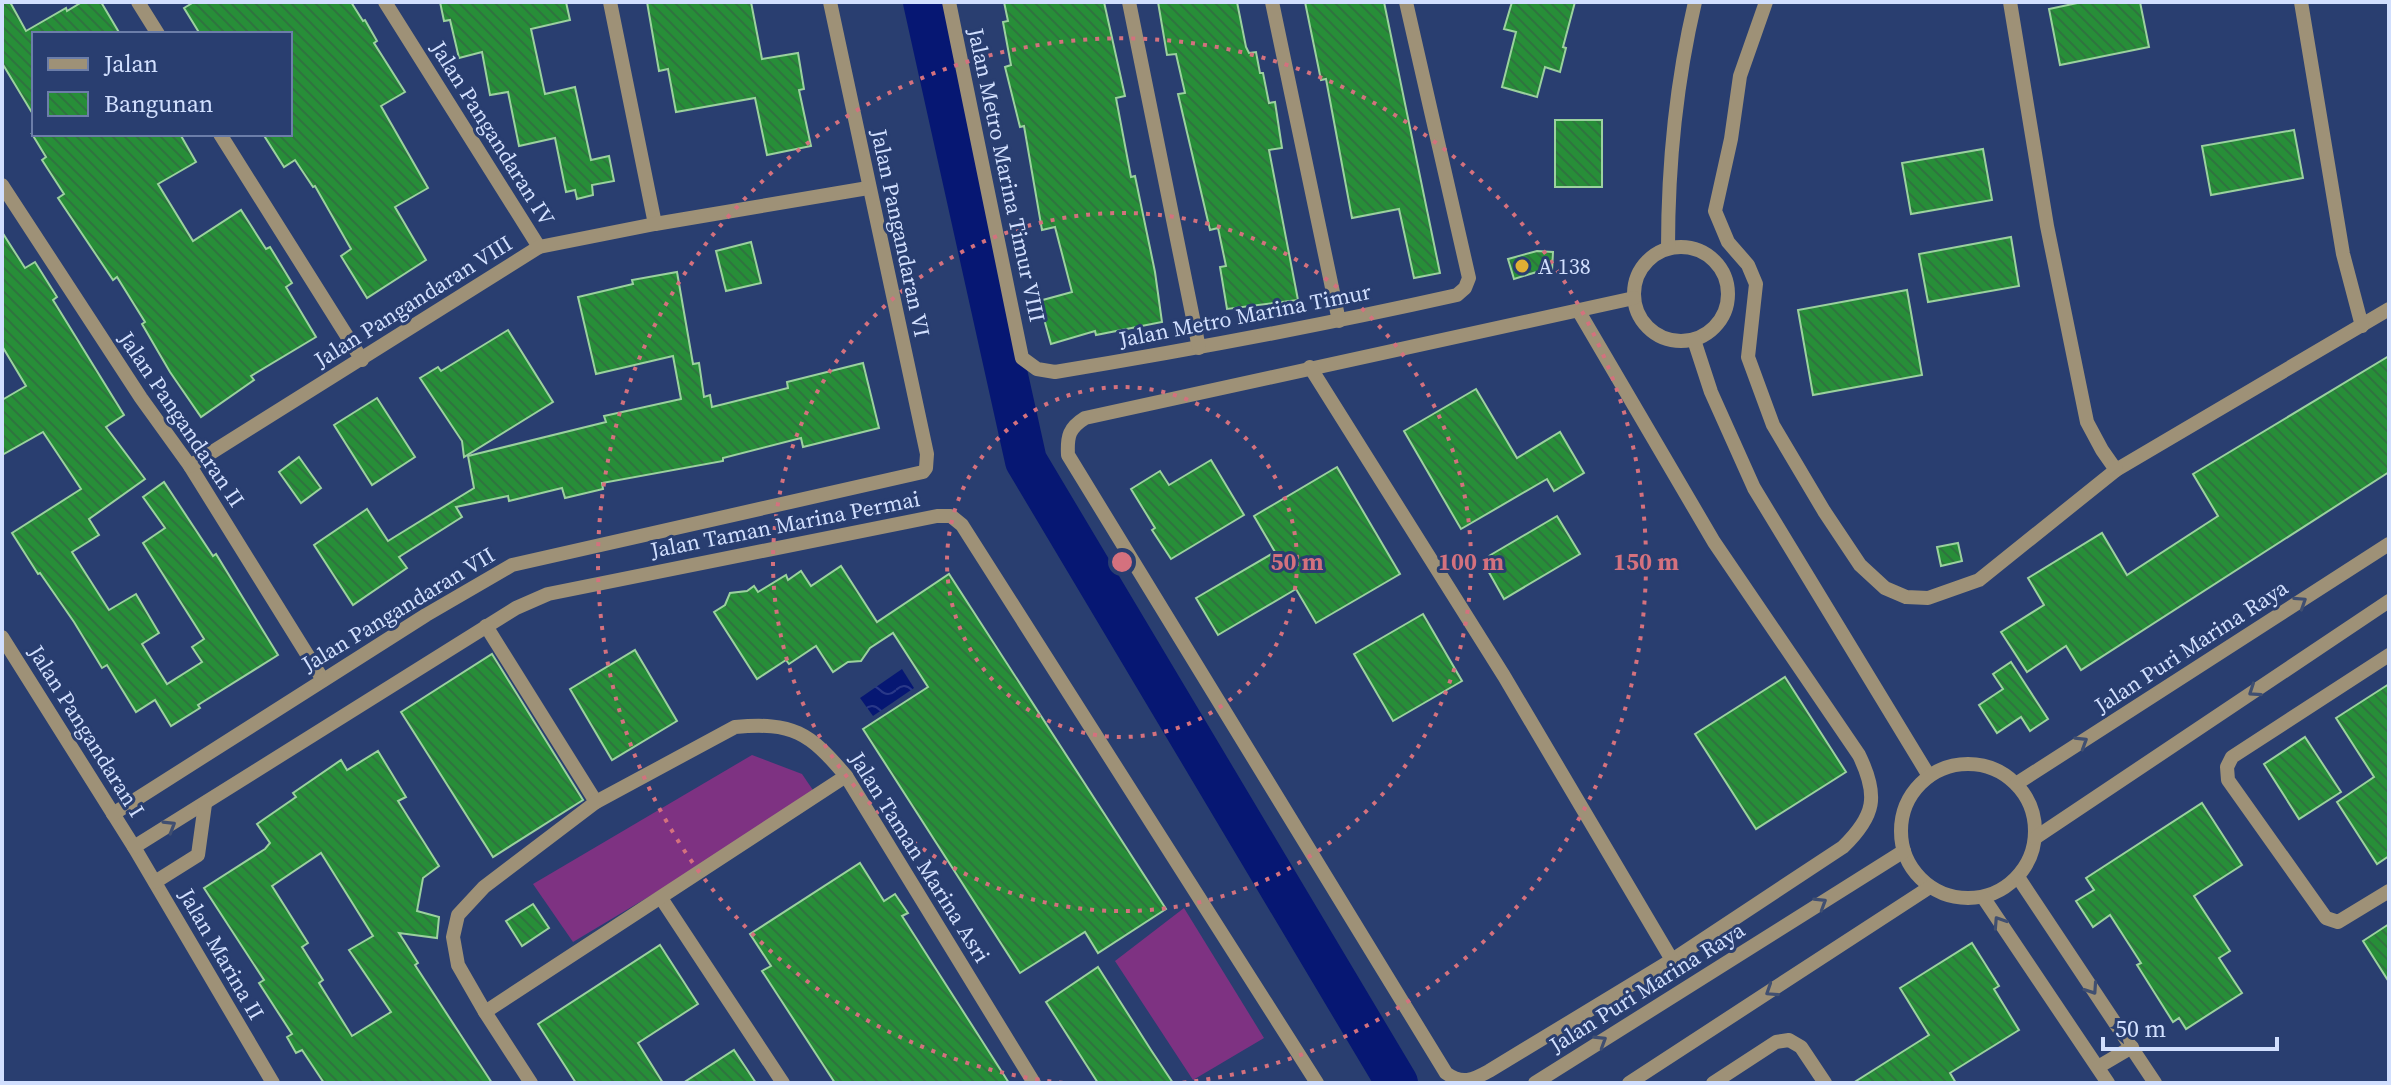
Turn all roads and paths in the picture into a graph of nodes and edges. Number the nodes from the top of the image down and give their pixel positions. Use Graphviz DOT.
graph roads {
  1 [pos="138,2"];
  2 [pos="385,2"];
  3 [pos="610,2"];
  4 [pos="830,2"];
  5 [pos="949,2"];
  6 [pos="1129,2"];
  7 [pos="1272,2"];
  8 [pos="1406,2"];
  9 [pos="1695,2"];
  10 [pos="1766,2"];
  11 [pos="2010,2"];
  12 [pos="2301,2"];
  13 [pos="157,32"];
  14 [pos="221,136"];
  15 [pos="2,185"];
  16 [pos="868,188"];
  17 [pos="655,224"];
  18 [pos="539,247"];
  19 [pos="1668,248"];
  20 [pos="1634,298"];
  21 [pos="2389,309"];
  22 [pos="1578,310"];
  23 [pos="1339,321"];
  24 [pos="2362,326"];
  25 [pos="1694,340"];
  26 [pos="1199,348"];
  27 [pos="1022,358"];
  28 [pos="362,360"];
  29 [pos="1310,367"];
  30 [pos="190,466"];
  31 [pos="2116,470"];
  32 [pos="923,472"];
  33 [pos="2389,544"];
  34 [pos="2389,601"];
  35 [pos="486,626"];
  36 [pos="2,637"];
  37 [pos="2389,655"];
  38 [pos="323,680"];
  39 [pos="846,776"];
  40 [pos="1929,776"];
  41 [pos="2016,784"];
  42 [pos="596,802"];
  43 [pos="205,804"];
  44 [pos="113,814"];
  45 [pos="2035,838"];
  46 [pos="134,847"];
  47 [pos="1904,851"];
  48 [pos="2018,877"];
  49 [pos="155,882"];
  50 [pos="1930,887"];
  51 [pos="2389,891"];
  52 [pos="1983,897"];
  53 [pos="661,898"];
  54 [pos="1672,960"];
  55 [pos="485,1012"];
  56 [pos="2132,1047"];
  57 [pos="2098,1067"];
  58 [pos="1731,1078"];
  59 [pos="273,1083"];
  60 [pos="531,1083"];
  61 [pos="783,1083"];
  62 [pos="1034,1083"];
  63 [pos="1317,1083"];
  64 [pos="1535,1083"];
  65 [pos="1629,1083"];
  66 [pos="1713,1083"];
  67 [pos="1825,1083"];
  68 [pos="2108,1083"];
  69 [pos="2155,1083"];
  1 -- 13 [label="street"];
  2 -- 18 [label="street, Jalan Pangandaran IV"];
  3 -- 17 [label="street"];
  4 -- 16 [label="street, Jalan Pangandaran VI"];
  5 -- 27 [label="street, Jalan Metro Marina Timur VIII"];
  6 -- 26 [label="street"];
  7 -- 23 [label="street"];
  8 -- 23 [label="street, Jalan Metro Marina Timur"];
  9 -- 19 [label="street"];
  10 -- 31 [label="street"];
  11 -- 31 [label="street"];
  12 -- 24 [label="street"];
  14 -- 28 [label="street"];
  15 -- 30 [label="street, Jalan Pangandaran II"];
  16 -- 17 [label="street, Jalan Pangandaran VIII"];
  16 -- 32 [label="street, Jalan Pangandaran VI"];
  17 -- 18 [label="street, Jalan Pangandaran VIII"];
  18 -- 28 [label="street, Jalan Pangandaran VIII"];
  19 -- 20 [label="street"];
  19 -- 25 [label="street"];
  20 -- 22 [label="street"];
  20 -- 25 [label="street"];
  21 -- 24 [label="street"];
  22 -- 29 [label="street"];
  22 -- 54 [label="street"];
  23 -- 26 [label="street, Jalan Metro Marina Timur"];
  24 -- 31 [label="street"];
  25 -- 40 [label="street"];
  26 -- 27 [label="street, Jalan Metro Marina Timur"];
  28 -- 30 [label="street, Jalan Pangandaran VIII"];
  29 -- 54 [label="street"];
  29 -- 54 [label="street"];
  30 -- 38 [label="street, Jalan Pangandaran II"];
  32 -- 38 [label="street, Jalan Pangandaran VII"];
  41 -- 33 [label="street, Jalan Puri Marina Raya, one-way"];
  34 -- 45 [label="street, one-way"];
  35 -- 42 [label="street"];
  35 -- 43 [label="street, Jalan Taman Marina Permai"];
  35 -- 63 [label="street, Jalan Taman Marina Permai"];
  36 -- 44 [label="street, Jalan Pangandaran I"];
  37 -- 51 [label="street"];
  38 -- 44 [label="street, Jalan Pangandaran VII"];
  39 -- 42 [label="street, Jalan Taman Marina Asri"];
  39 -- 53 [label="street"];
  39 -- 62 [label="street, Jalan Taman Marina Asri"];
  40 -- 41 [label="street"];
  40 -- 47 [label="street"];
  41 -- 45 [label="street"];
  42 -- 55 [label="street, Jalan Taman Marina Asri"];
  46 -- 43 [label="street, Jalan Taman Marina Permai, one-way"];
  43 -- 49 [label="street"];
  44 -- 46 [label="street, Jalan Pangandaran I"];
  45 -- 48 [label="street"];
  46 -- 49 [label="street, Jalan Marina II"];
  47 -- 50 [label="street"];
  64 -- 47 [label="street, Jalan Puri Marina Raya, one-way"];
  48 -- 52 [label="street"];
  48 -- 56 [label="street, one-way"];
  49 -- 59 [label="street, Jalan Marina II"];
  50 -- 52 [label="street"];
  50 -- 65 [label="street, one-way"];
  57 -- 52 [label="street, one-way"];
  53 -- 55 [label="street"];
  53 -- 61 [label="street"];
  55 -- 60 [label="street"];
  56 -- 57 [label="street"];
  56 -- 69 [label="street"];
  57 -- 68 [label="street"];
  58 -- 66 [label="street"];
  58 -- 67 [label="street"];
}
